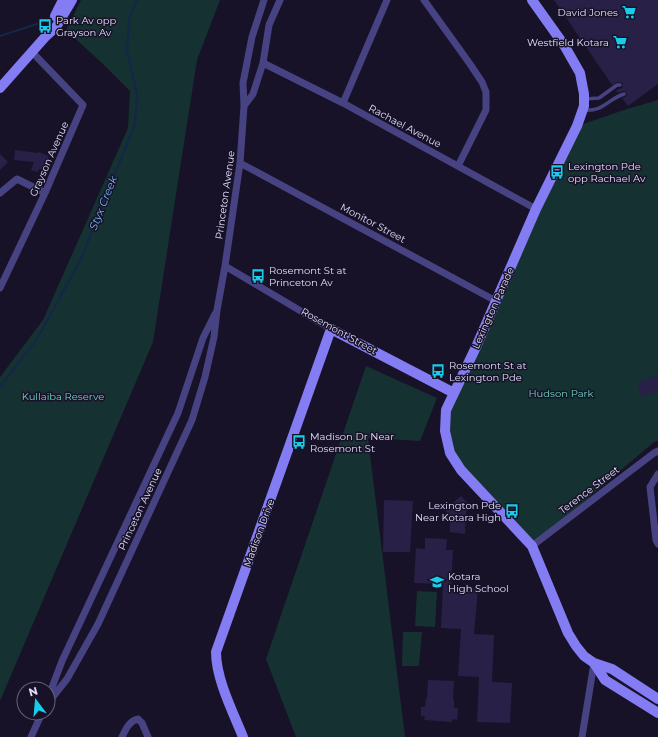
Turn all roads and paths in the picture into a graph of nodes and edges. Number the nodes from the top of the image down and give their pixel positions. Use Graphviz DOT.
graph roads {
  1 [pos="64,0"];
  2 [pos="72,0"];
  3 [pos="264,0"];
  4 [pos="280,0"];
  5 [pos="387,0"];
  6 [pos="425,0"];
  7 [pos="532,0"];
  8 [pos="46,36"];
  9 [pos="32,52"];
  10 [pos="263,64"];
  11 [pos="620,85"];
  12 [pos="0,88"];
  13 [pos="624,94"];
  14 [pos="584,99"];
  15 [pos="343,103"];
  16 [pos="244,106"];
  17 [pos="582,110"];
  18 [pos="240,162"];
  19 [pos="458,166"];
  20 [pos="0,193"];
  21 [pos="45,193"];
  22 [pos="536,209"];
  23 [pos="225,266"];
  24 [pos="0,288"];
  25 [pos="496,301"];
  26 [pos="217,310"];
  27 [pos="331,329"];
  28 [pos="454,393"];
  29 [pos="658,451"];
  30 [pos="658,474"];
  31 [pos="658,544"];
  32 [pos="532,546"];
  33 [pos="594,663"];
  34 [pos="54,681"];
  35 [pos="56,692"];
  36 [pos="658,699"];
  37 [pos="658,713"];
  38 [pos="38,721"];
  39 [pos="31,737"];
  40 [pos="122,737"];
  41 [pos="148,737"];
  42 [pos="243,737"];
  43 [pos="582,737"];
  1 -- 8 [label="main road"];
  2 -- 8 [label="main road"];
  3 -- 16 [label="street, Princeton Avenue"];
  4 -- 10 [label="street, Princeton Avenue"];
  5 -- 15 [label="street"];
  6 -- 19 [label="street"];
  7 -- 14 [label="main road, Lexington Parade"];
  8 -- 9 [label="main road"];
  9 -- 12 [label="main road"];
  9 -- 21 [label="street, Grayson Avenue"];
  10 -- 15 [label="street, Rachael Avenue"];
  10 -- 16 [label="street, Princeton Avenue"];
  11 -- 14 [label="lane"];
  13 -- 17 [label="lane"];
  14 -- 17 [label="main road, Lexington Parade"];
  15 -- 19 [label="street, Rachael Avenue"];
  16 -- 18 [label="street, Princeton Avenue"];
  17 -- 22 [label="main road, Lexington Parade"];
  18 -- 23 [label="street, Princeton Avenue"];
  18 -- 25 [label="street, Monitor Street"];
  19 -- 22 [label="street, Rachael Avenue"];
  20 -- 21 [label="street"];
  21 -- 24 [label="street, Grayson Avenue"];
  22 -- 25 [label="main road, Lexington Parade"];
  23 -- 26 [label="street, Princeton Avenue"];
  23 -- 27 [label="street, Rosemont Street"];
  25 -- 28 [label="main road, Lexington Parade"];
  26 -- 34 [label="street, Princeton Avenue"];
  26 -- 35 [label="street, Princeton Avenue"];
  27 -- 28 [label="main road, Rosemont Street"];
  27 -- 42 [label="main road, Madison Drive"];
  28 -- 32 [label="main road, Lexington Parade"];
  29 -- 32 [label="street, Terence Street"];
  30 -- 31 [label="street"];
  32 -- 33 [label="main road, Lexington Parade"];
  33 -- 36 [label="main road, Lexington Parade"];
  33 -- 37 [label="main road, Lexington Parade"];
  33 -- 43 [label="street"];
  38 -- 39 [label="street"];
  40 -- 41 [label="street"];
}
